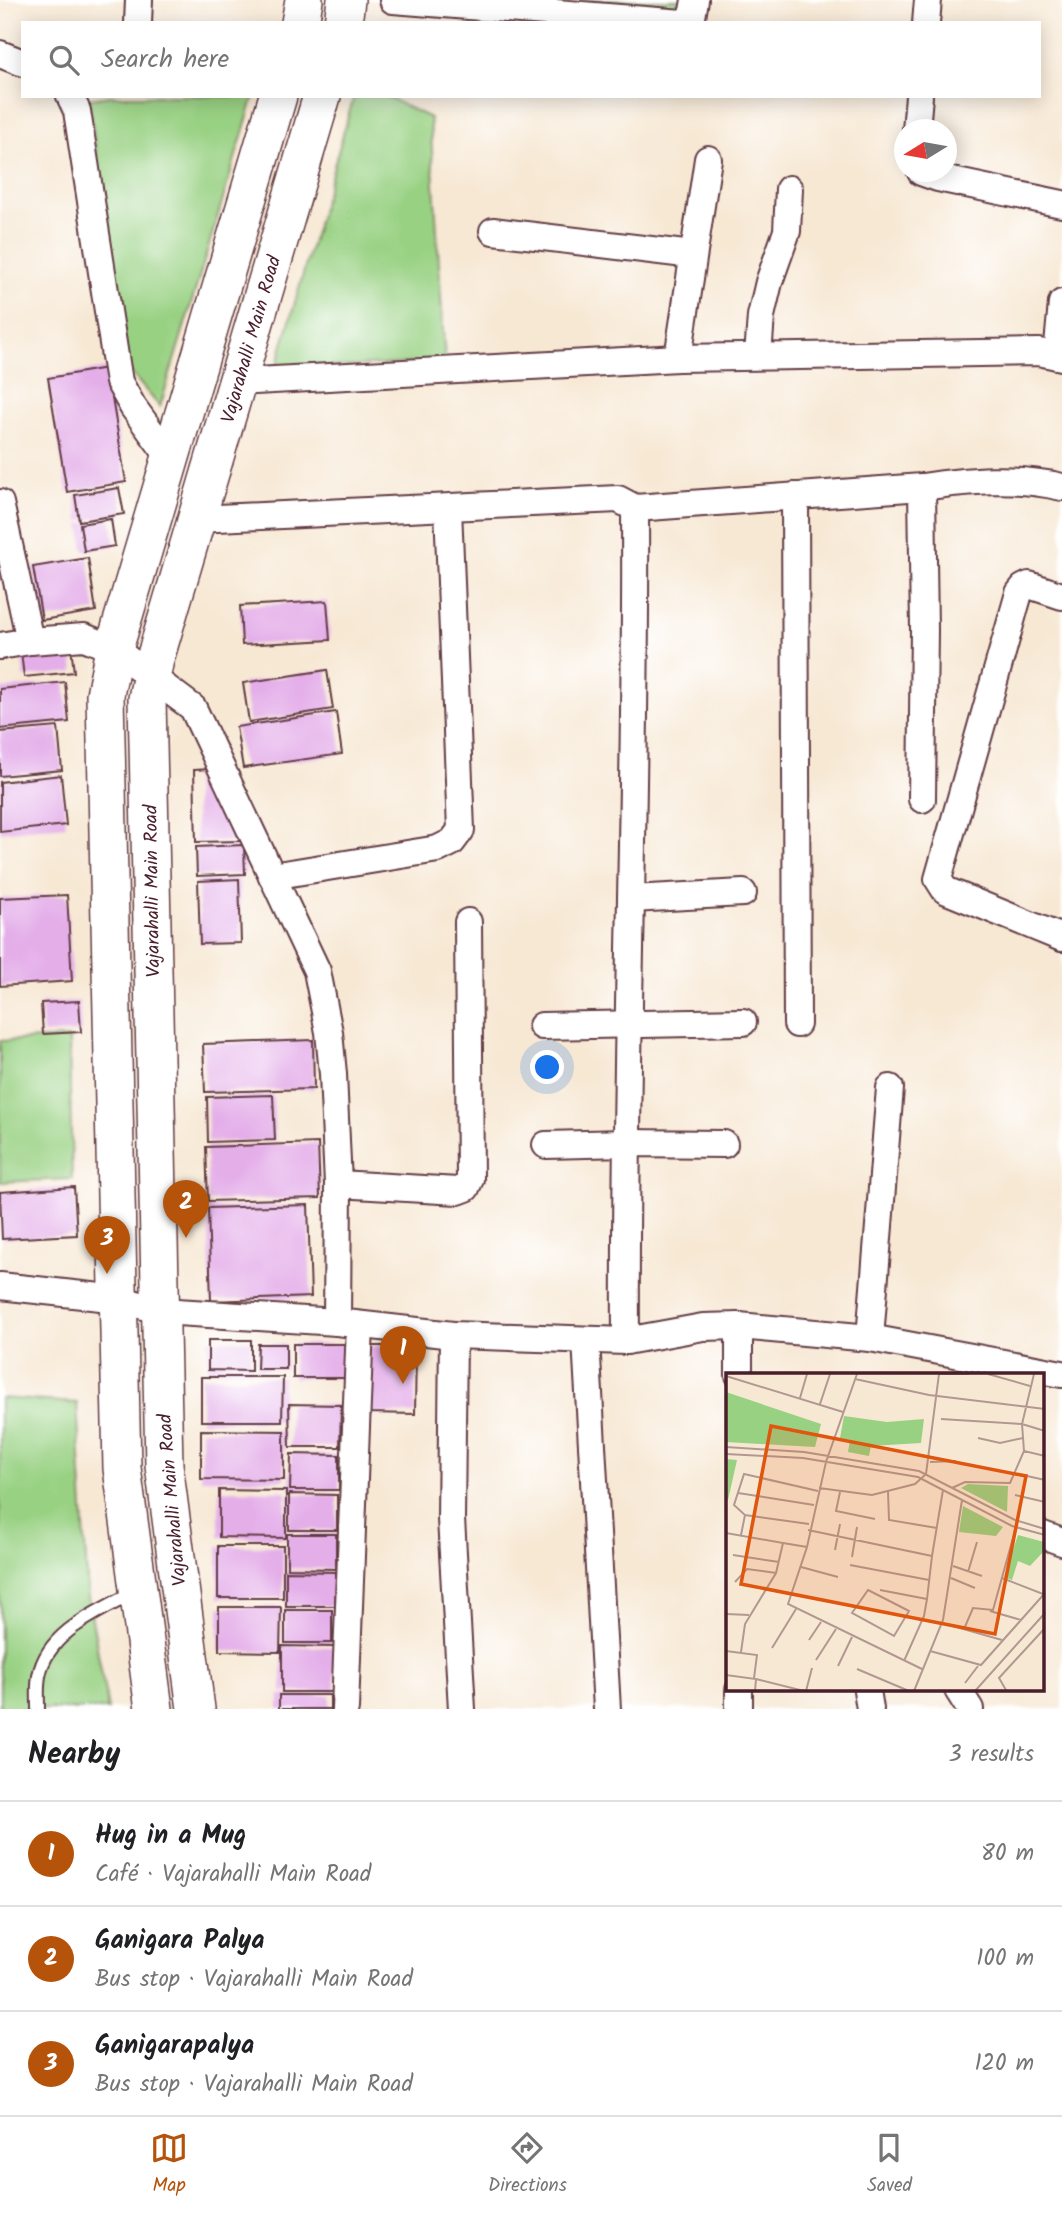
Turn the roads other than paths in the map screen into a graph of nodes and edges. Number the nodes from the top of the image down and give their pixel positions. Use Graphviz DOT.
graph roads {
  1 [pos="139,0"];
  2 [pos="304,0"];
  3 [pos="346,0"];
  4 [pos="393,0"];
  5 [pos="695,0"];
  6 [pos="928,0"];
  7 [pos="138,21"];
  8 [pos="300,21"];
  9 [pos="343,21"];
  10 [pos="658,21"];
  11 [pos="691,21"];
  12 [pos="926,21"];
  13 [pos="0,54"];
  14 [pos="21,62"];
  15 [pos="72,98"];
  16 [pos="277,98"];
  17 [pos="321,98"];
  18 [pos="919,98"];
  19 [pos="917,119"];
  20 [pos="708,159"];
  21 [pos="957,182"];
  22 [pos="789,189"];
  23 [pos="1062,204"];
  24 [pos="493,231"];
  25 [pos="693,255"];
  26 [pos="1062,303"];
  27 [pos="758,356"];
  28 [pos="1060,357"];
  29 [pos="678,358"];
  30 [pos="237,382"];
  31 [pos="171,459"];
  32 [pos="922,487"];
  33 [pos="1062,487"];
  34 [pos="795,496"];
  35 [pos="0,503"];
  36 [pos="448,508"];
  37 [pos="635,508"];
  38 [pos="197,519"];
  39 [pos="1062,596"];
  40 [pos="30,641"];
  41 [pos="0,646"];
  42 [pos="114,649"];
  43 [pos="151,678"];
  44 [pos="922,799"];
  45 [pos="272,876"];
  46 [pos="743,893"];
  47 [pos="631,899"];
  48 [pos="468,922"];
  49 [pos="1062,938"];
  50 [pos="743,1022"];
  51 [pos="797,1024"];
  52 [pos="542,1026"];
  53 [pos="629,1026"];
  54 [pos="890,1088"];
  55 [pos="626,1143"];
  56 [pos="724,1144"];
  57 [pos="546,1145"];
  58 [pos="338,1184"];
  59 [pos="0,1286"];
  60 [pos="119,1298"];
  61 [pos="161,1311"];
  62 [pos="349,1324"];
  63 [pos="739,1326"];
  64 [pos="453,1335"];
  65 [pos="870,1338"];
  66 [pos="586,1340"];
  67 [pos="626,1341"];
  68 [pos="739,1373"];
  69 [pos="1062,1374"];
  70 [pos="1044,1535"];
  71 [pos="1062,1542"];
  72 [pos="137,1591"];
  73 [pos="959,1692"];
  74 [pos="37,1709"];
  75 [pos="154,1709"];
  76 [pos="195,1709"];
  77 [pos="345,1709"];
  78 [pos="462,1709"];
  79 [pos="607,1709"];
  80 [pos="970,1709"];
  1 -- 7 [label="street"];
  2 -- 8 [label="main road"];
  3 -- 9 [label="main road"];
  4 -- 10 [label="street"];
  5 -- 11 [label="street"];
  6 -- 12 [label="street"];
  13 -- 14 [label="street"];
  15 -- 31 [label="street"];
  16 -- 31 [label="main road"];
  17 -- 30 [label="main road, Vajarahalli Main Road"];
  18 -- 19 [label="street"];
  20 -- 25 [label="street"];
  21 -- 23 [label="street"];
  22 -- 27 [label="street"];
  24 -- 25 [label="street"];
  25 -- 29 [label="street"];
  26 -- 28 [label="street"];
  27 -- 28 [label="street"];
  27 -- 29 [label="street"];
  29 -- 30 [label="street"];
  30 -- 38 [label="main road, Vajarahalli Main Road"];
  31 -- 42 [label="main road"];
  32 -- 33 [label="street"];
  32 -- 34 [label="street"];
  32 -- 44 [label="street"];
  34 -- 37 [label="street"];
  34 -- 51 [label="street"];
  35 -- 40 [label="street"];
  36 -- 37 [label="street"];
  36 -- 38 [label="street"];
  36 -- 45 [label="street"];
  37 -- 47 [label="street"];
  38 -- 43 [label="main road, Vajarahalli Main Road"];
  39 -- 49 [label="street"];
  40 -- 41 [label="street"];
  40 -- 42 [label="street"];
  42 -- 43 [label="street"];
  42 -- 60 [label="main road"];
  43 -- 45 [label="street"];
  43 -- 61 [label="main road, Vajarahalli Main Road"];
  45 -- 58 [label="street"];
  46 -- 47 [label="street"];
  47 -- 53 [label="street"];
  48 -- 58 [label="street"];
  50 -- 53 [label="street"];
  52 -- 53 [label="street"];
  53 -- 55 [label="street"];
  54 -- 65 [label="street"];
  55 -- 56 [label="street"];
  55 -- 57 [label="street"];
  55 -- 67 [label="street"];
  58 -- 62 [label="street"];
  59 -- 60 [label="street"];
  60 -- 61 [label="street"];
  60 -- 72 [label="main road"];
  61 -- 62 [label="street"];
  61 -- 76 [label="main road, Vajarahalli Main Road"];
  62 -- 64 [label="street"];
  62 -- 77 [label="street"];
  63 -- 65 [label="street"];
  63 -- 67 [label="street"];
  63 -- 68 [label="street"];
  64 -- 66 [label="street"];
  64 -- 78 [label="street"];
  65 -- 69 [label="street"];
  66 -- 67 [label="street"];
  66 -- 79 [label="street"];
  70 -- 71 [label="street"];
  72 -- 74 [label="lane"];
  72 -- 75 [label="main road"];
  73 -- 80 [label="street"];
}
